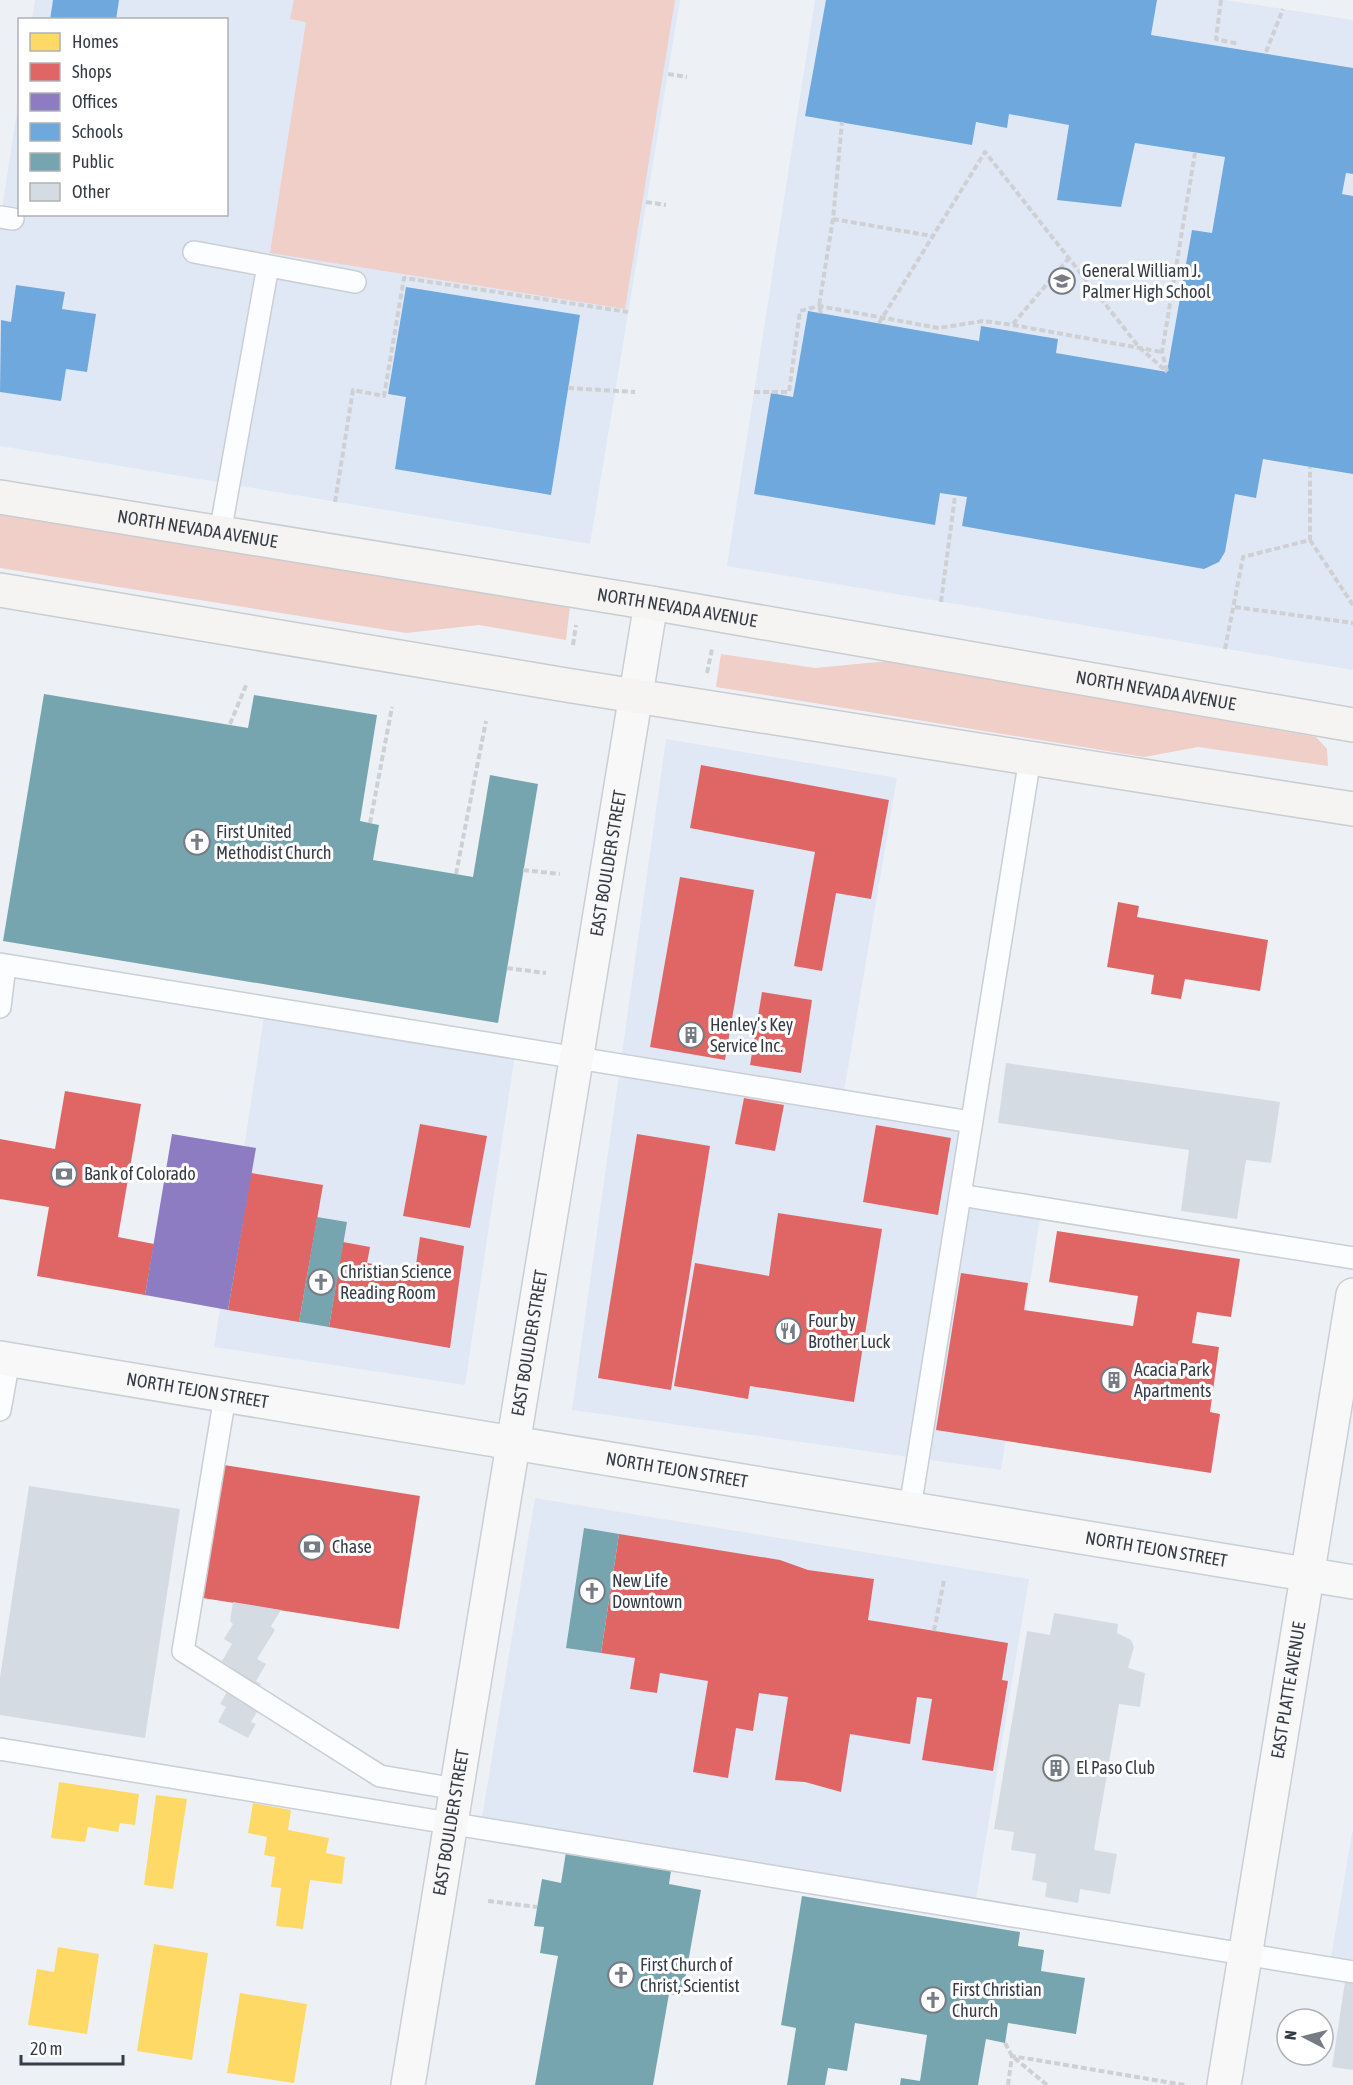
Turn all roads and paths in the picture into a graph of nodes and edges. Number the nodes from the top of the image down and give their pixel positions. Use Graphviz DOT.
graph roads {
  1 [pos="1221,0"];
  2 [pos="1283,9"];
  3 [pos="1239,44"];
  4 [pos="1266,52"];
  5 [pos="668,74"];
  6 [pos="687,77"];
  7 [pos="842,122"];
  8 [pos="1196,153"];
  9 [pos="646,202"];
  10 [pos="666,205"];
  11 [pos="833,219"];
  12 [pos="932,236"];
  13 [pos="194,252"];
  14 [pos="1069,258"];
  15 [pos="268,266"];
  16 [pos="355,282"];
  17 [pos="819,306"];
  18 [pos="628,312"];
  19 [pos="821,313"];
  20 [pos="879,321"];
  21 [pos="1013,325"];
  22 [pos="1139,347"];
  23 [pos="1162,352"];
  24 [pos="568,388"];
  25 [pos="635,392"];
  26 [pos="754,392"];
  27 [pos="1310,467"];
  28 [pos="956,496"];
  29 [pos="0,497"];
  30 [pos="335,502"];
  31 [pos="220,532"];
  32 [pos="1310,540"];
  33 [pos="0,590"];
  34 [pos="941,602"];
  35 [pos="651,603"];
  36 [pos="1353,605"];
  37 [pos="1235,607"];
  38 [pos="578,618"];
  39 [pos="1353,623"];
  40 [pos="573,645"];
  41 [pos="712,649"];
  42 [pos="1225,649"];
  43 [pos="247,683"];
  44 [pos="705,683"];
  45 [pos="636,697"];
  46 [pos="392,707"];
  47 [pos="486,721"];
  48 [pos="230,724"];
  49 [pos="1353,725"];
  50 [pos="1030,758"];
  51 [pos="1353,809"];
  52 [pos="370,823"];
  53 [pos="524,870"];
  54 [pos="456,874"];
  55 [pos="560,874"];
  56 [pos="3,965"];
  57 [pos="507,968"];
  58 [pos="546,973"];
  59 [pos="0,1007"];
  60 [pos="577,1058"];
  61 [pos="972,1122"];
  62 [pos="960,1195"];
  63 [pos="1353,1258"];
  64 [pos="1353,1295"];
  65 [pos="4,1359"];
  66 [pos="225,1396"];
  67 [pos="0,1410"];
  68 [pos="514,1443"];
  69 [pos="910,1509"];
  70 [pos="1307,1574"];
  71 [pos="944,1580"];
  72 [pos="1353,1582"];
  73 [pos="934,1631"];
  74 [pos="0,1749"];
  75 [pos="456,1789"];
  76 [pos="450,1824"];
  77 [pos="488,1900"];
  78 [pos="537,1907"];
  79 [pos="1245,1954"];
  80 [pos="1353,1972"];
  81 [pos="1005,2043"];
  82 [pos="1012,2056"];
  83 [pos="408,2085"];
  84 [pos="1008,2085"];
  85 [pos="1047,2085"];
  86 [pos="1185,2085"];
  87 [pos="1224,2085"];
  1 -- 3 [label="path"];
  2 -- 4 [label="path"];
  5 -- 6 [label="path"];
  7 -- 11 [label="path"];
  8 -- 23 [label="path"];
  9 -- 10 [label="path"];
  11 -- 12 [label="path"];
  11 -- 17 [label="path"];
  12 -- 14 [label="path"];
  12 -- 20 [label="path"];
  13 -- 15 [label="lane"];
  14 -- 21 [label="path"];
  14 -- 22 [label="path"];
  15 -- 16 [label="lane"];
  15 -- 31 [label="lane"];
  17 -- 19 [label="path"];
  17 -- 20 [label="path"];
  17 -- 26 [label="path"];
  18 -- 30 [label="path"];
  20 -- 21 [label="path"];
  21 -- 22 [label="path"];
  22 -- 23 [label="path"];
  22 -- 23 [label="path"];
  24 -- 25 [label="path"];
  27 -- 32 [label="path"];
  28 -- 34 [label="path"];
  29 -- 31 [label="main road, NORTH NEVADA AVENUE"];
  31 -- 35 [label="main road, NORTH NEVADA AVENUE"];
  32 -- 36 [label="path"];
  32 -- 37 [label="path"];
  33 -- 45 [label="main road"];
  35 -- 45 [label="street, EAST BOULDER STREET"];
  35 -- 49 [label="main road, NORTH NEVADA AVENUE"];
  37 -- 39 [label="path"];
  37 -- 42 [label="path"];
  38 -- 40 [label="path"];
  41 -- 44 [label="path"];
  43 -- 48 [label="path"];
  45 -- 50 [label="main road"];
  45 -- 60 [label="street, EAST BOULDER STREET"];
  46 -- 52 [label="path"];
  47 -- 54 [label="path"];
  50 -- 51 [label="main road"];
  50 -- 61 [label="lane"];
  53 -- 55 [label="path"];
  56 -- 59 [label="lane"];
  56 -- 60 [label="lane"];
  57 -- 58 [label="path"];
  60 -- 61 [label="lane"];
  60 -- 68 [label="street, EAST BOULDER STREET"];
  61 -- 62 [label="lane"];
  62 -- 63 [label="lane"];
  62 -- 69 [label="lane"];
  64 -- 70 [label="street, EAST PLATTE AVENUE"];
  65 -- 66 [label="street, NORTH TEJON STREET"];
  65 -- 67 [label="lane"];
  66 -- 68 [label="street, NORTH TEJON STREET"];
  66 -- 75 [label="lane"];
  68 -- 69 [label="street, NORTH TEJON STREET"];
  68 -- 75 [label="street, EAST BOULDER STREET"];
  69 -- 70 [label="street, NORTH TEJON STREET"];
  70 -- 72 [label="street, NORTH TEJON STREET"];
  70 -- 79 [label="street, EAST PLATTE AVENUE"];
  71 -- 73 [label="path"];
  74 -- 76 [label="lane"];
  75 -- 76 [label="street, EAST BOULDER STREET"];
  76 -- 79 [label="lane"];
  76 -- 83 [label="street, EAST BOULDER STREET"];
  77 -- 78 [label="path"];
  79 -- 80 [label="lane"];
  79 -- 87 [label="street, EAST PLATTE AVENUE"];
  81 -- 82 [label="path"];
  82 -- 84 [label="path"];
  82 -- 85 [label="path"];
  82 -- 86 [label="path"];
}
